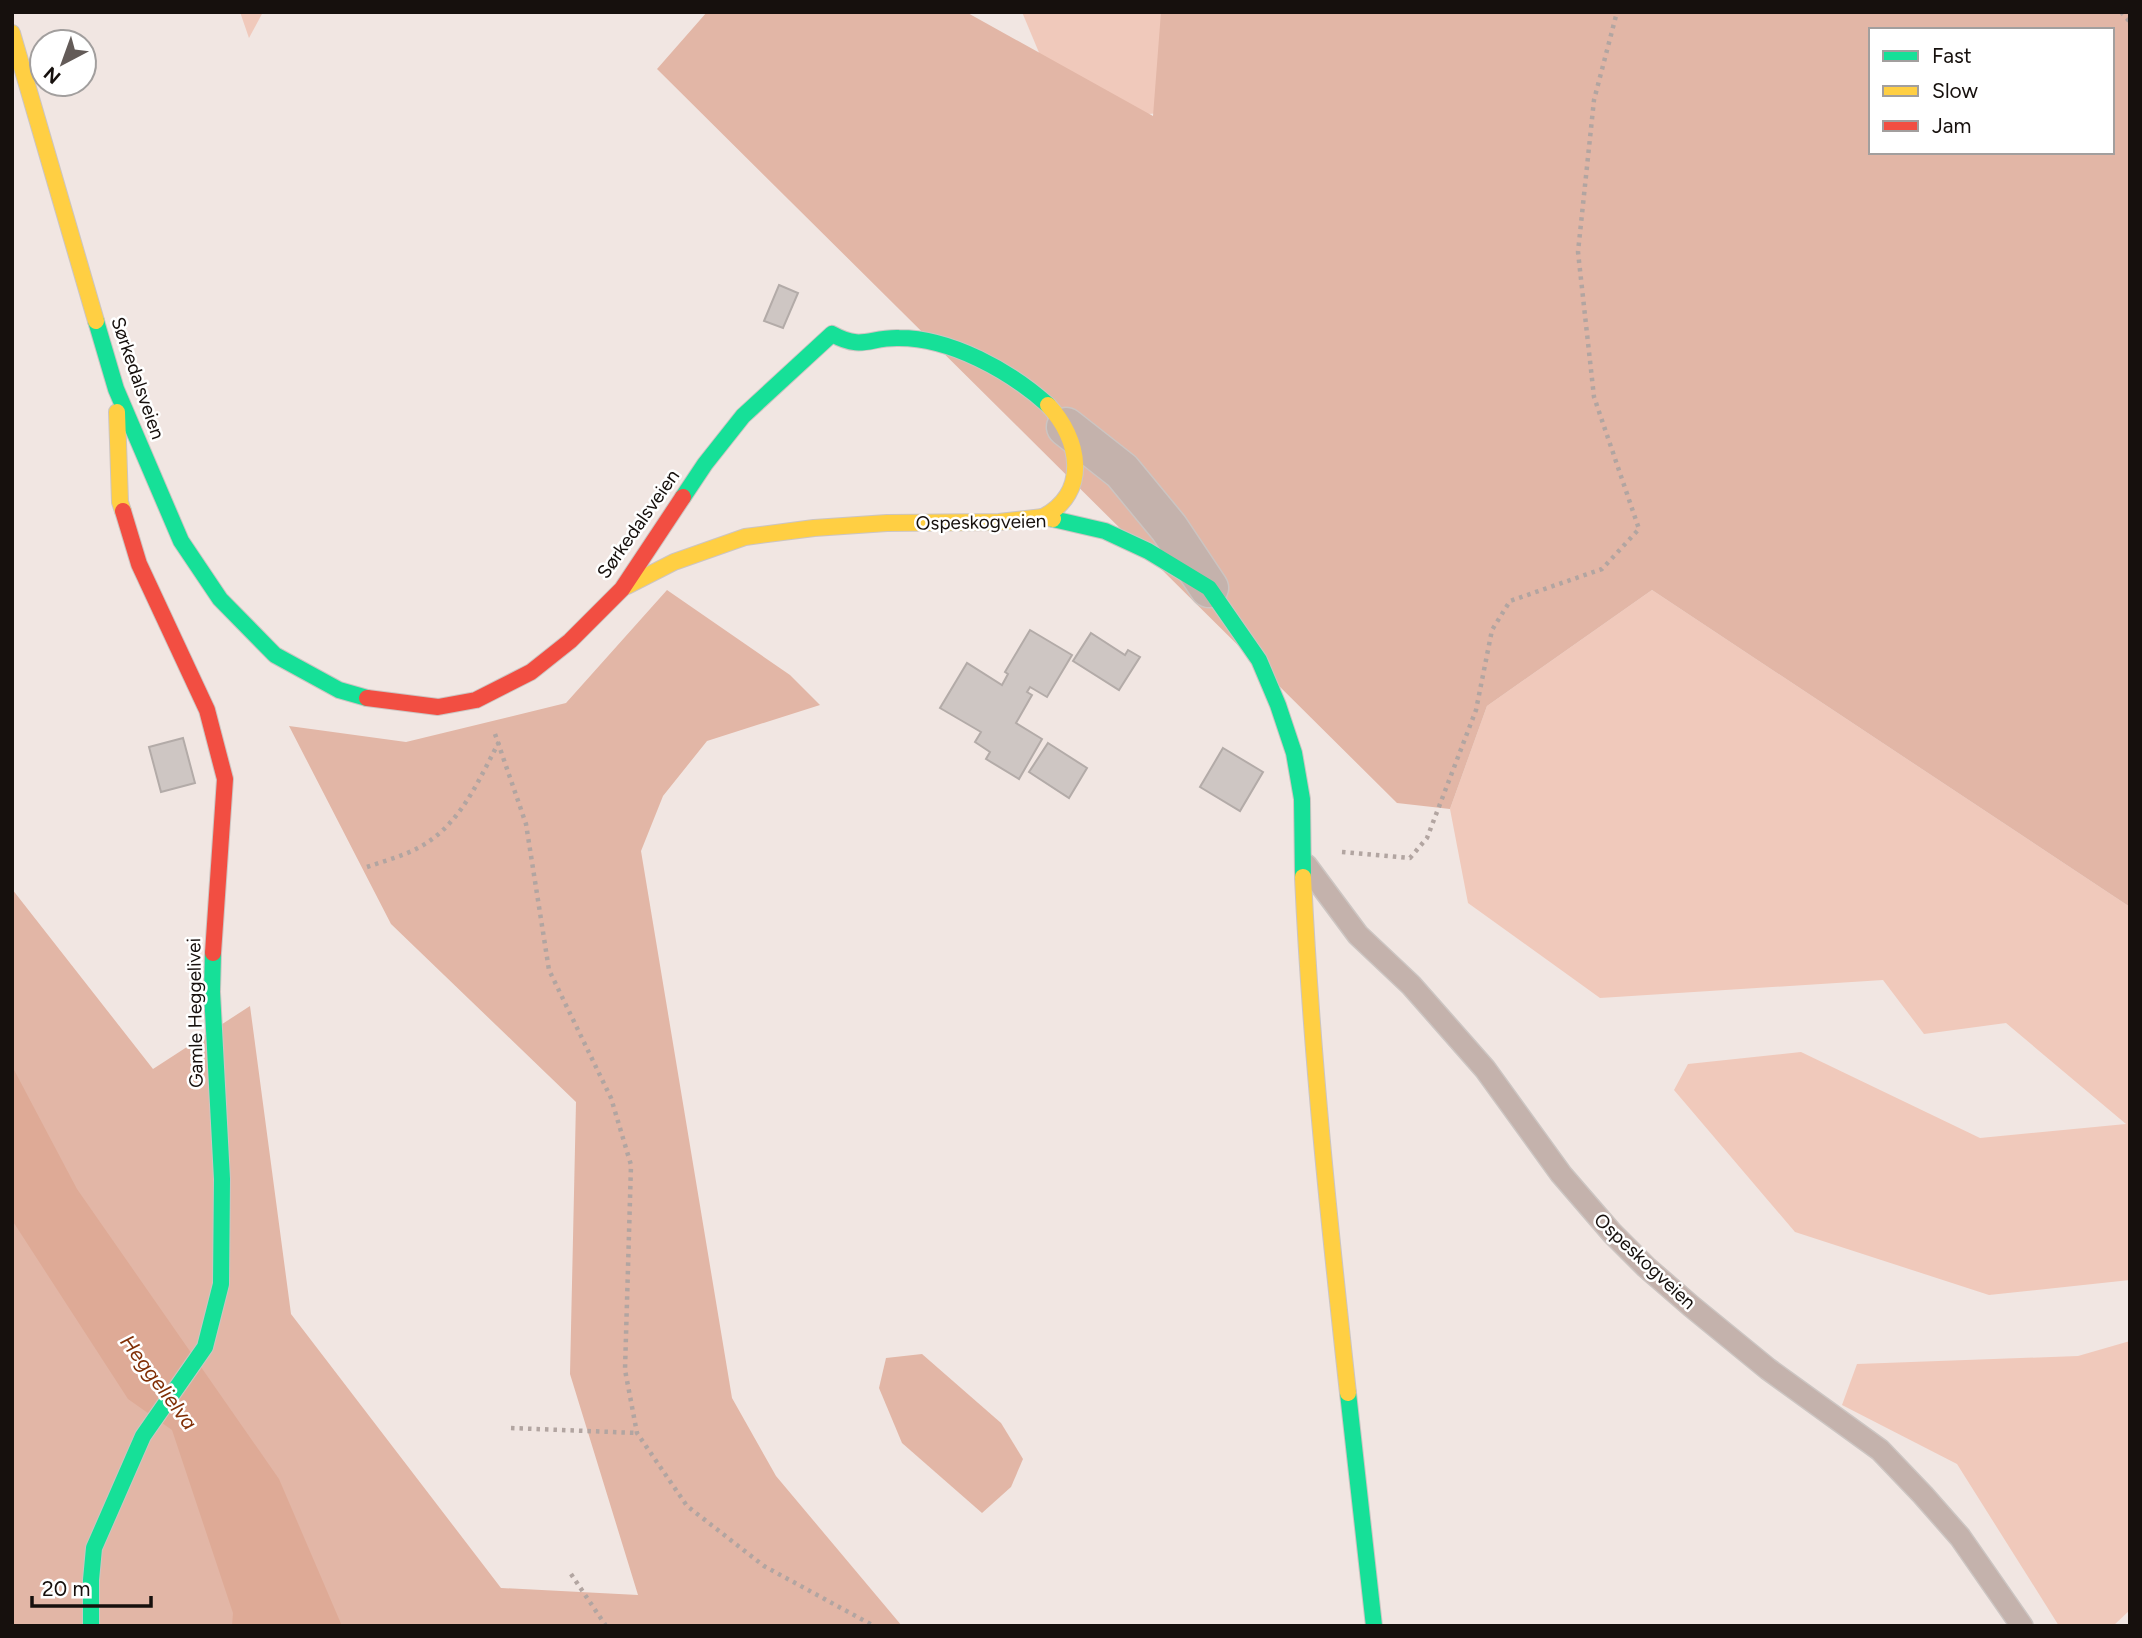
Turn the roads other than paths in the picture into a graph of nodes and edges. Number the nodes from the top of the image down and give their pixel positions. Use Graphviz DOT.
graph roads {
  1 [pos="12,33"];
  2 [pos="116,389"];
  3 [pos="1066,427"];
  4 [pos="1043,517"];
  5 [pos="1209,588"];
  6 [pos="622,589"];
  7 [pos="1302,854"];
  8 [pos="91,1626"];
  9 [pos="1374,1626"];
  10 [pos="2022,1626"];
  1 -- 2 [label="street, Sørkedalsveien"];
  2 -- 6 [label="street, Sørkedalsveien"];
  2 -- 8 [label="street, Gamle Heggelivei"];
  3 -- 4 [label="street"];
  3 -- 5 [label="street"];
  3 -- 6 [label="street, Sørkedalsveien"];
  4 -- 5 [label="street, Ospeskogveien"];
  4 -- 6 [label="street, Ospeskogveien"];
  5 -- 7 [label="street, Ospeskogveien"];
  7 -- 9 [label="street, Ospeskogveien"];
  7 -- 10 [label="lane, Ospeskogveien"];
}
